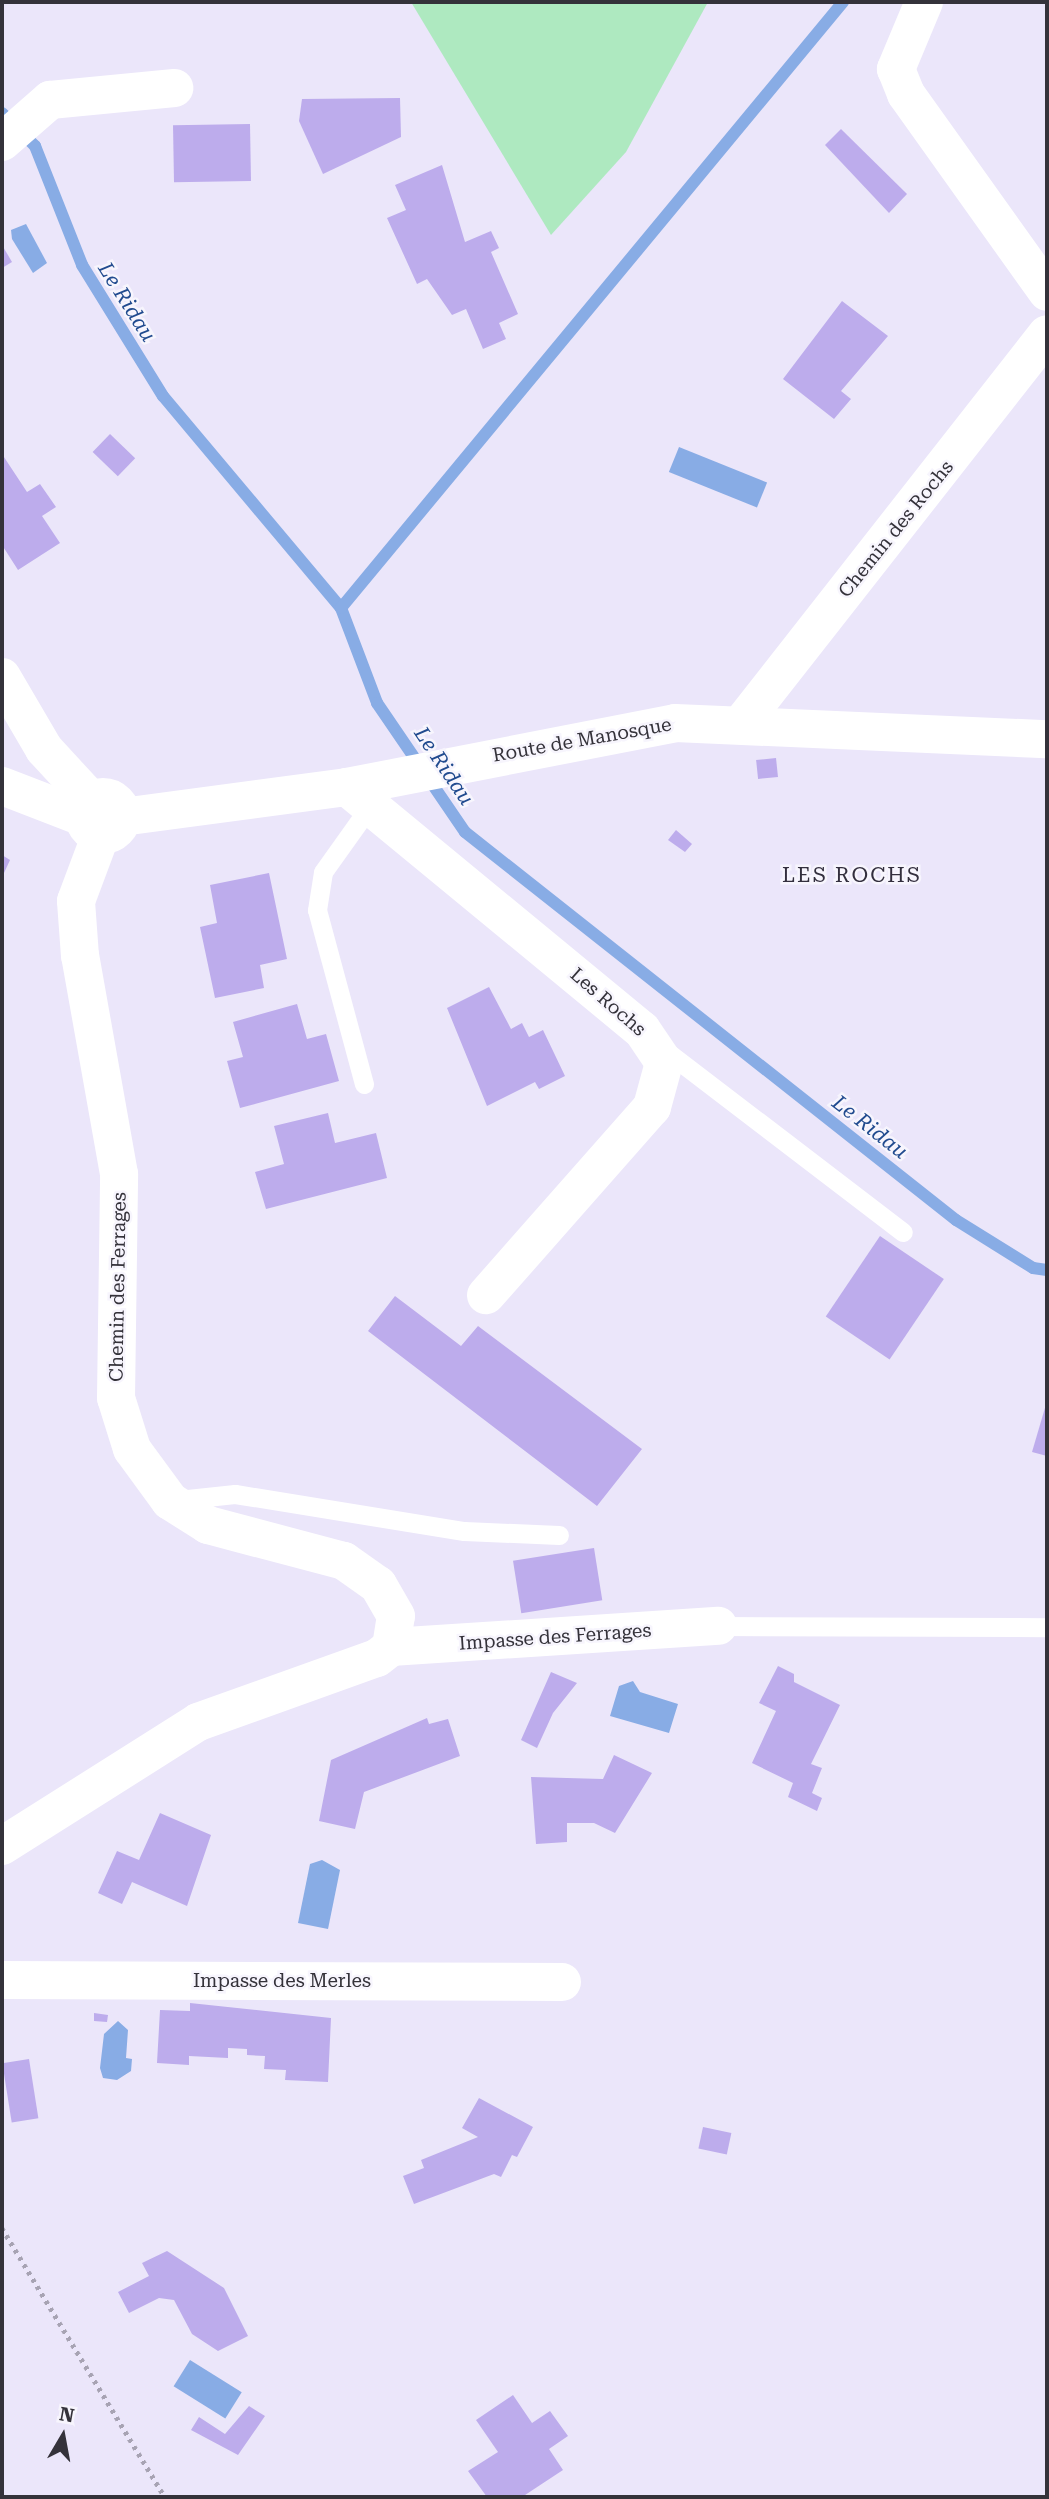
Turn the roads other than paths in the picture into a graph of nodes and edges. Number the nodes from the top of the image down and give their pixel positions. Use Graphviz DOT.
graph roads {
  1 [pos="924,2"];
  2 [pos="174,88"];
  3 [pos="11,132"];
  4 [pos="1047,292"];
  5 [pos="1047,334"];
  6 [pos="2,677"];
  7 [pos="742,723"];
  8 [pos="1047,739"];
  9 [pos="2,786"];
  10 [pos="358,796"];
  11 [pos="100,818"];
  12 [pos="656,1043"];
  13 [pos="365,1084"];
  14 [pos="903,1232"];
  15 [pos="486,1295"];
  16 [pos="170,1501"];
  17 [pos="559,1535"];
  18 [pos="718,1626"];
  19 [pos="1047,1626"];
  20 [pos="391,1647"];
  21 [pos="2,1846"];
  22 [pos="2,1980"];
  23 [pos="562,1982"];
  1 -- 4 [label="street"];
  2 -- 3 [label="street"];
  5 -- 7 [label="street, Chemin des Rochs"];
  6 -- 11 [label="street"];
  7 -- 8 [label="street, Route de Manosque"];
  7 -- 10 [label="street, Route de Manosque"];
  9 -- 11 [label="street"];
  10 -- 11 [label="street, Route de Manosque"];
  10 -- 12 [label="street, Les Rochs"];
  10 -- 13 [label="lane"];
  11 -- 16 [label="street, Chemin des Ferrages"];
  12 -- 14 [label="lane"];
  12 -- 15 [label="street, Les Rochs"];
  16 -- 17 [label="lane"];
  16 -- 20 [label="street, Chemin des Ferrages"];
  18 -- 19 [label="lane"];
  18 -- 20 [label="street, Impasse des Ferrages"];
  20 -- 21 [label="street"];
  22 -- 23 [label="street, Impasse des Merles"];
}
